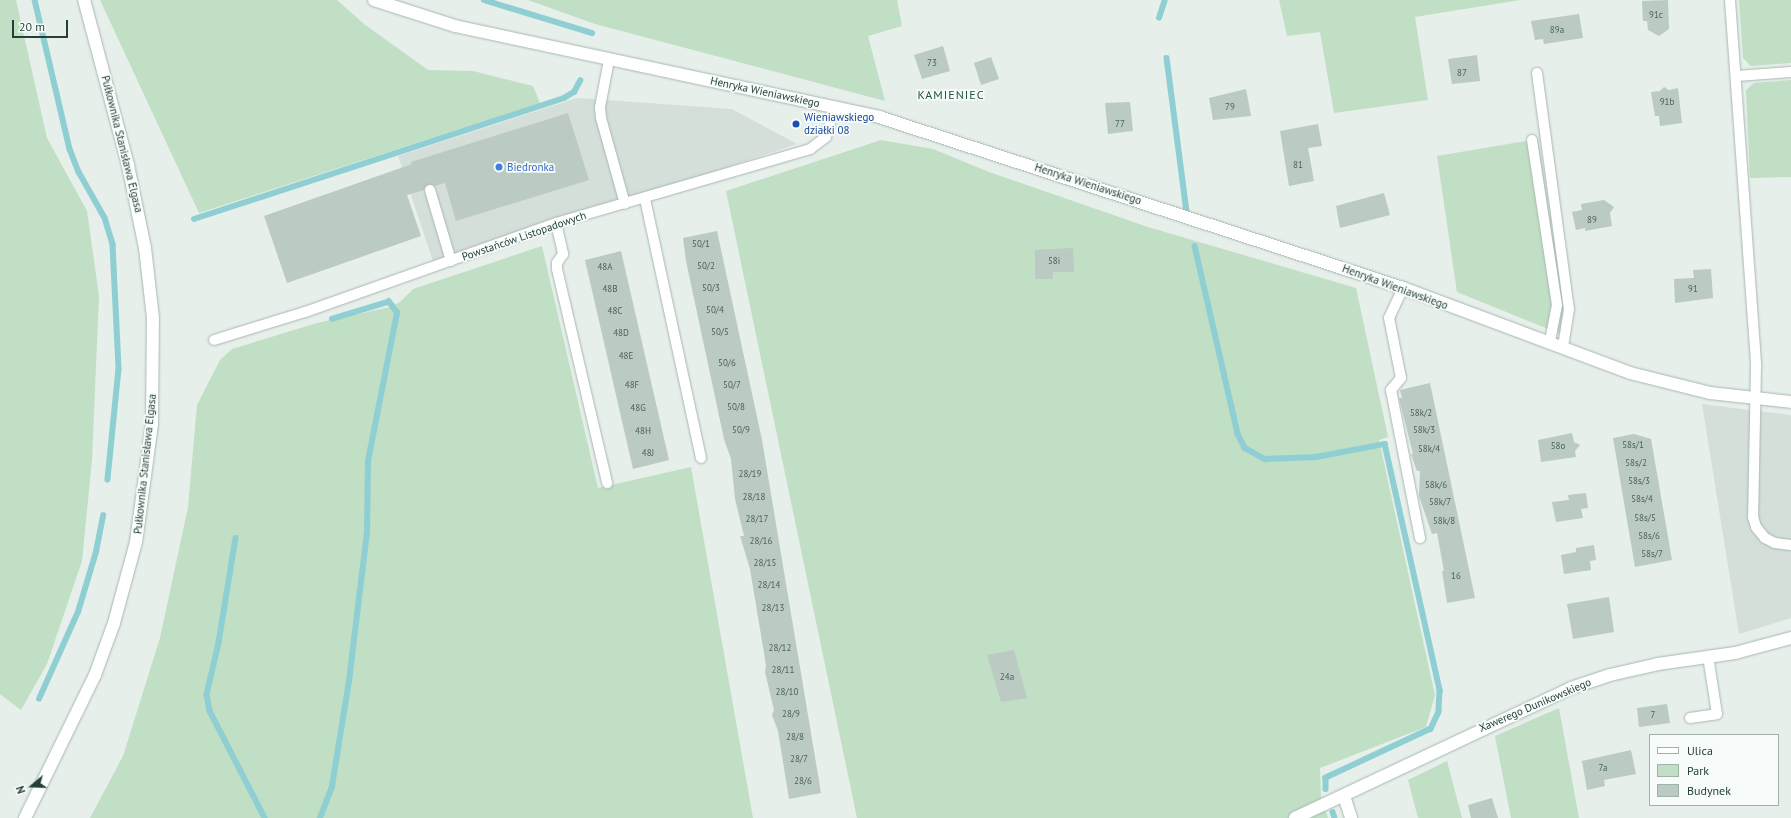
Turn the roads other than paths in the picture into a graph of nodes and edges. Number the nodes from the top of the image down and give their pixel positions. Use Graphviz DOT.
graph roads {
  1 [pos="84,0"];
  2 [pos="374,0"];
  3 [pos="1730,0"];
  4 [pos="609,60"];
  5 [pos="1536,72"];
  6 [pos="1791,72"];
  7 [pos="1737,76"];
  8 [pos="836,106"];
  9 [pos="1532,140"];
  10 [pos="430,190"];
  11 [pos="645,199"];
  12 [pos="626,204"];
  13 [pos="556,223"];
  14 [pos="451,261"];
  15 [pos="1403,288"];
  16 [pos="214,340"];
  17 [pos="1550,342"];
  18 [pos="1563,347"];
  19 [pos="1754,399"];
  20 [pos="1791,402"];
  21 [pos="701,458"];
  22 [pos="607,483"];
  23 [pos="1420,538"];
  24 [pos="1791,545"];
  25 [pos="1791,638"];
  26 [pos="1708,656"];
  27 [pos="1690,718"];
  28 [pos="1344,796"];
  29 [pos="25,818"];
  30 [pos="1295,818"];
  31 [pos="1351,818"];
  1 -- 29 [label="street, Pułkownika Stanisława Elgasa"];
  2 -- 4 [label="street, Henryka Wieniawskiego"];
  3 -- 7 [label="lane"];
  4 -- 8 [label="street, Henryka Wieniawskiego"];
  4 -- 12 [label="lane"];
  5 -- 18 [label="lane"];
  6 -- 7 [label="lane"];
  7 -- 19 [label="lane"];
  8 -- 11 [label="lane, Powstańców Listopadowych"];
  8 -- 15 [label="street, Henryka Wieniawskiego"];
  9 -- 17 [label="lane"];
  10 -- 14 [label="lane"];
  11 -- 12 [label="lane, Powstańców Listopadowych"];
  11 -- 21 [label="lane"];
  12 -- 13 [label="lane, Powstańców Listopadowych"];
  13 -- 14 [label="lane, Powstańców Listopadowych"];
  13 -- 22 [label="lane"];
  14 -- 16 [label="lane, Powstańców Listopadowych"];
  15 -- 17 [label="street, Henryka Wieniawskiego"];
  15 -- 23 [label="lane"];
  17 -- 18 [label="street, Henryka Wieniawskiego"];
  18 -- 19 [label="street, Henryka Wieniawskiego"];
  19 -- 20 [label="street, Henryka Wieniawskiego"];
  19 -- 24 [label="lane"];
  25 -- 26 [label="street, Xawerego Dunikowskiego"];
  26 -- 27 [label="lane"];
  26 -- 28 [label="street, Xawerego Dunikowskiego"];
  28 -- 30 [label="street, Xawerego Dunikowskiego"];
  28 -- 31 [label="street"];
}
